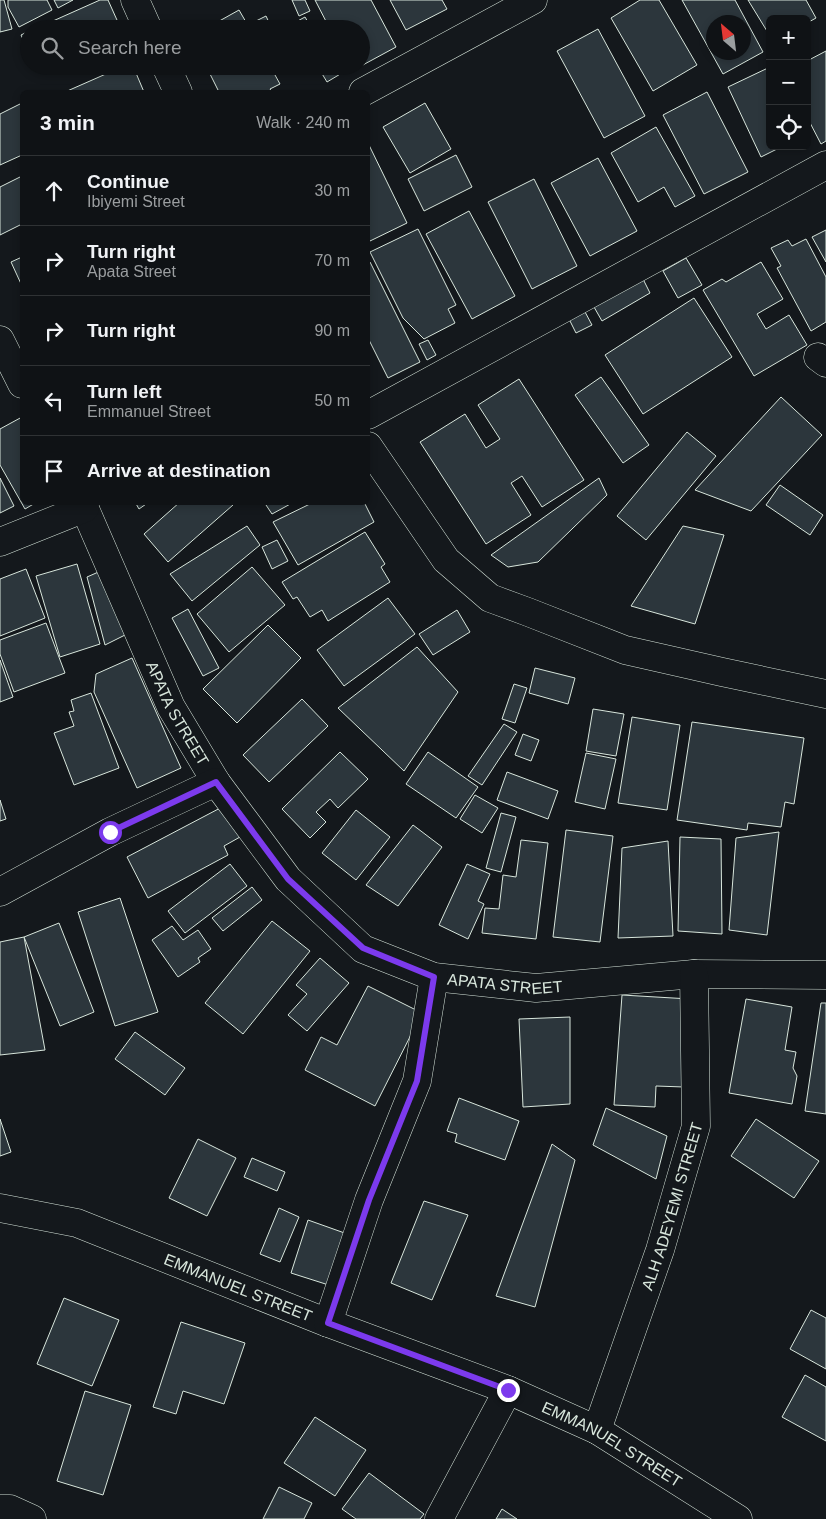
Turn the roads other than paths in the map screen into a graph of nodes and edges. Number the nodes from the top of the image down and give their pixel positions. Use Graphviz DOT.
graph roads {
  1 [pos="135,0"];
  2 [pos="533,0"];
  3 [pos="144,20"];
  4 [pos="170,75"];
  5 [pos="177,90"];
  6 [pos="367,90"];
  7 [pos="826,165"];
  8 [pos="0,340"];
  9 [pos="20,380"];
  10 [pos="370,414"];
  11 [pos="370,449"];
  12 [pos="83,505"];
  13 [pos="0,542"];
  14 [pos="826,694"];
  15 [pos="216,782"];
  16 [pos="0,892"];
  17 [pos="694,974"];
  18 [pos="826,975"];
  19 [pos="434,977"];
  20 [pos="0,1208"];
  21 [pos="328,1323"];
  22 [pos="508,1390"];
  23 [pos="597,1430"];
  24 [pos="0,1509"];
  25 [pos="32,1519"];
  26 [pos="440,1519"];
  27 [pos="738,1519"];
  1 -- 3 [label="street"];
  2 -- 6 [label="street"];
  4 -- 5 [label="street"];
  7 -- 10 [label="street"];
  8 -- 9 [label="street"];
  11 -- 14 [label="street"];
  12 -- 13 [label="street"];
  12 -- 15 [label="street, APATA STREET"];
  15 -- 16 [label="street"];
  15 -- 19 [label="street, APATA STREET"];
  17 -- 18 [label="street, APATA STREET"];
  17 -- 19 [label="street, APATA STREET"];
  17 -- 23 [label="street, ALH ADEYEMI STREET"];
  19 -- 21 [label="street"];
  20 -- 21 [label="street, EMMANUEL STREET"];
  21 -- 22 [label="street, EMMANUEL STREET"];
  22 -- 23 [label="street, EMMANUEL STREET"];
  22 -- 26 [label="street"];
  23 -- 27 [label="street, EMMANUEL STREET"];
  24 -- 25 [label="street"];
}
